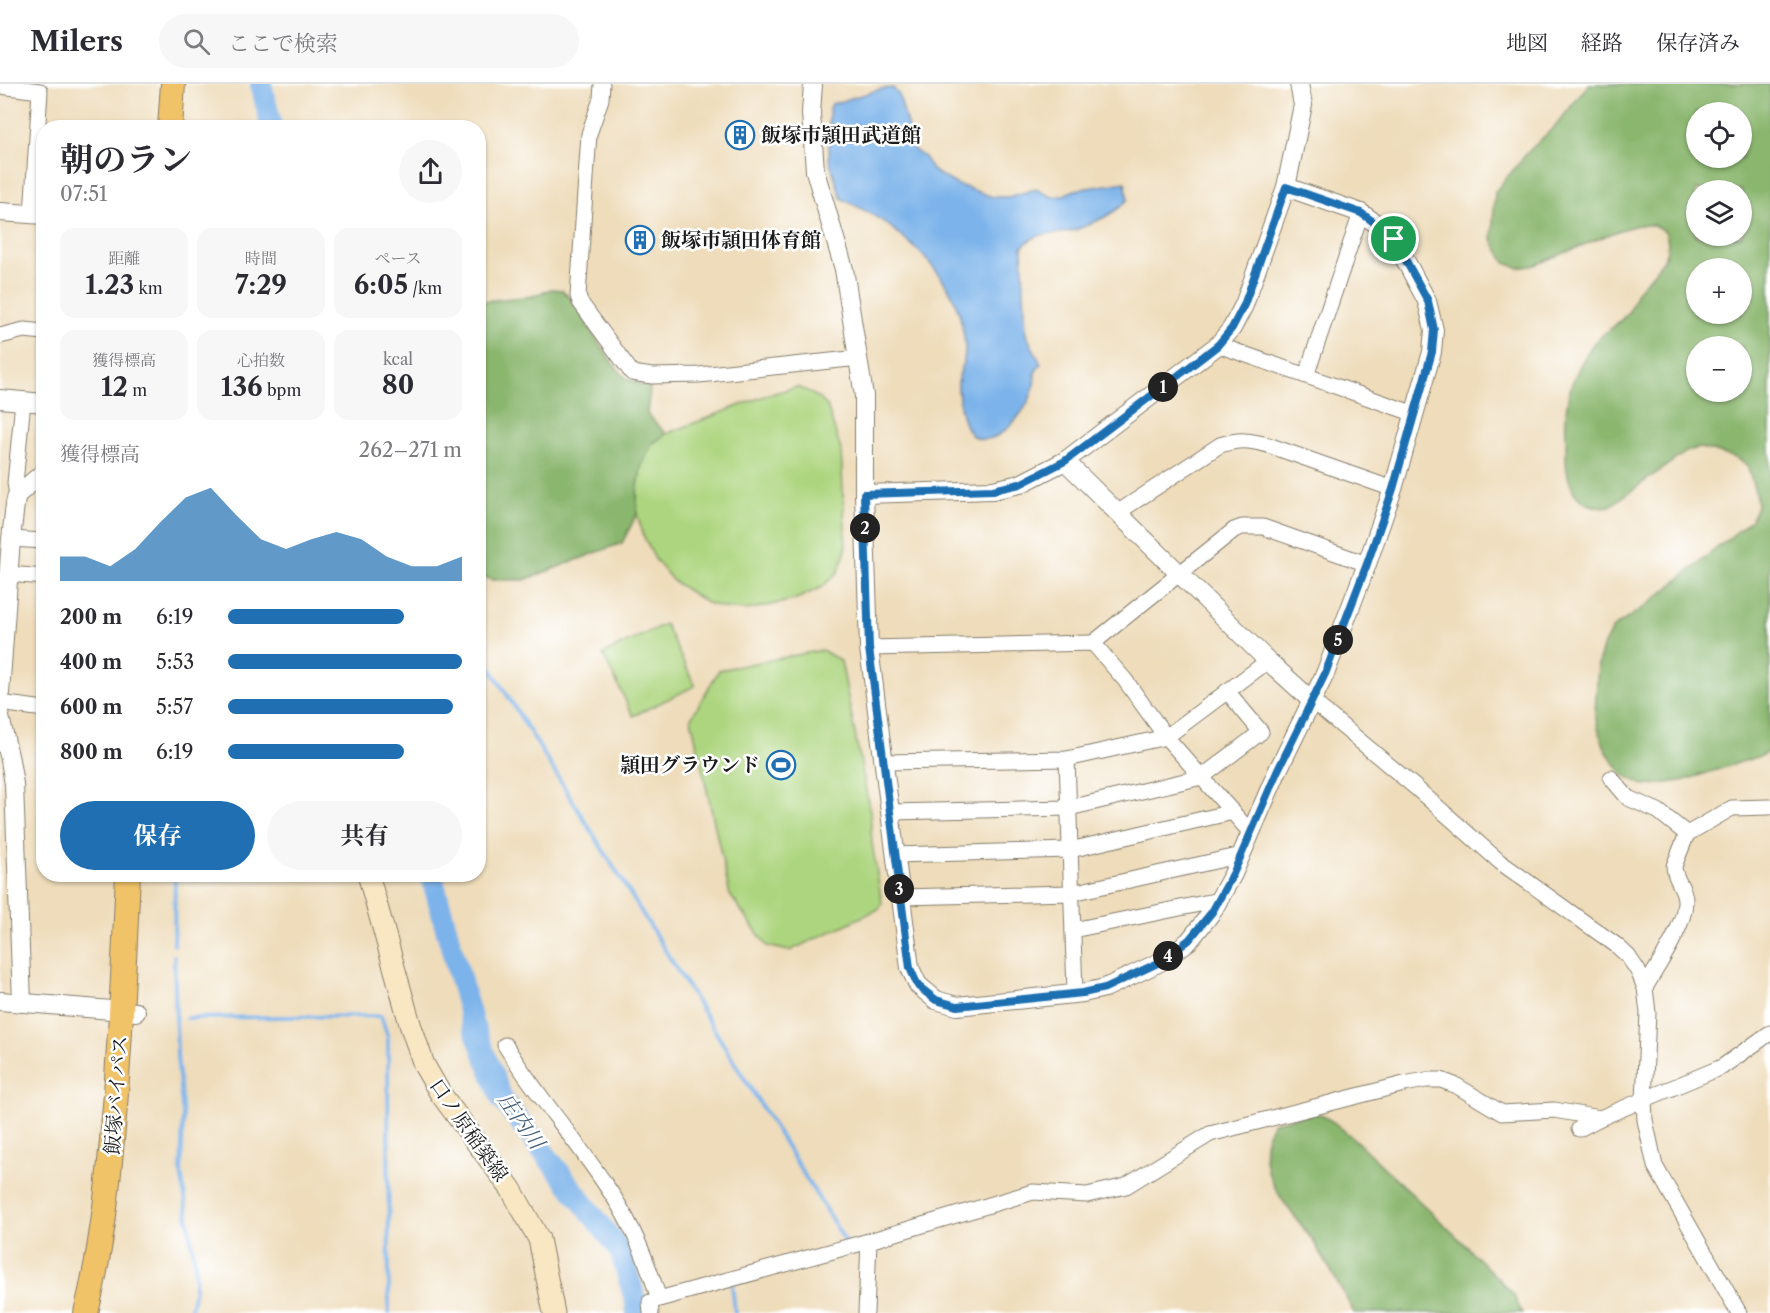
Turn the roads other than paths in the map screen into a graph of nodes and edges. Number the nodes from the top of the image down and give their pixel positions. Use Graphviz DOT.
graph roads {
  1 [pos="173,84"];
  2 [pos="187,84"];
  3 [pos="602,84"];
  4 [pos="813,84"];
  5 [pos="1299,84"];
  6 [pos="0,86"];
  7 [pos="40,120"];
  8 [pos="171,120"];
  9 [pos="185,120"];
  10 [pos="1286,187"];
  11 [pos="0,212"];
  12 [pos="1361,213"];
  13 [pos="36,215"];
  14 [pos="36,331"];
  15 [pos="0,336"];
  16 [pos="1218,345"];
  17 [pos="859,358"];
  18 [pos="1306,376"];
  19 [pos="0,399"];
  20 [pos="23,401"];
  21 [pos="36,403"];
  22 [pos="1415,414"];
  23 [pos="1065,461"];
  24 [pos="36,479"];
  25 [pos="1393,489"];
  26 [pos="864,494"];
  27 [pos="18,495"];
  28 [pos="1117,513"];
  29 [pos="7,535"];
  30 [pos="36,540"];
  31 [pos="1367,564"];
  32 [pos="1180,573"];
  33 [pos="9,574"];
  34 [pos="36,576"];
  35 [pos="1093,643"];
  36 [pos="869,648"];
  37 [pos="1268,661"];
  38 [pos="1227,691"];
  39 [pos="0,693"];
  40 [pos="1311,700"];
  41 [pos="0,703"];
  42 [pos="36,708"];
  43 [pos="0,717"];
  44 [pos="1166,737"];
  45 [pos="1067,759"];
  46 [pos="883,762"];
  47 [pos="1202,777"];
  48 [pos="1611,778"];
  49 [pos="1770,807"];
  50 [pos="1069,808"];
  51 [pos="890,812"];
  52 [pos="1233,812"];
  53 [pos="1251,833"];
  54 [pos="1687,834"];
  55 [pos="1070,850"];
  56 [pos="895,855"];
  57 [pos="1242,855"];
  58 [pos="118,882"];
  59 [pos="128,882"];
  60 [pos="144,882"];
  61 [pos="370,882"];
  62 [pos="1072,893"];
  63 [pos="901,897"];
  64 [pos="1219,900"];
  65 [pos="126,922"];
  66 [pos="1073,930"];
  67 [pos="1645,988"];
  68 [pos="1076,993"];
  69 [pos="0,1001"];
  70 [pos="22,1003"];
  71 [pos="129,1011"];
  72 [pos="1770,1033"];
  73 [pos="504,1045"];
  74 [pos="1644,1100"];
  75 [pos="1600,1118"];
  76 [pos="1579,1129"];
  77 [pos="869,1241"];
  78 [pos="659,1299"];
  79 [pos="86,1313"];
  80 [pos="102,1313"];
  81 [pos="554,1313"];
  82 [pos="651,1313"];
  83 [pos="866,1313"];
  84 [pos="1739,1313"];
  1 -- 8 [label="highway"];
  2 -- 9 [label="highway"];
  3 -- 17 [label="street"];
  4 -- 17 [label="street"];
  5 -- 10 [label="street"];
  6 -- 7 [label="street"];
  10 -- 12 [label="street"];
  10 -- 16 [label="street"];
  11 -- 13 [label="street"];
  12 -- 18 [label="street"];
  12 -- 22 [label="street"];
  14 -- 15 [label="street"];
  16 -- 18 [label="street"];
  16 -- 23 [label="street"];
  17 -- 26 [label="street"];
  18 -- 22 [label="street"];
  19 -- 20 [label="street"];
  20 -- 21 [label="street"];
  20 -- 27 [label="street"];
  22 -- 25 [label="street"];
  23 -- 26 [label="street"];
  23 -- 28 [label="street"];
  24 -- 27 [label="street"];
  25 -- 28 [label="street"];
  25 -- 31 [label="street"];
  26 -- 36 [label="street"];
  27 -- 29 [label="street"];
  28 -- 32 [label="street"];
  29 -- 30 [label="street"];
  29 -- 33 [label="street"];
  31 -- 32 [label="street"];
  31 -- 40 [label="street"];
  32 -- 35 [label="street"];
  32 -- 37 [label="street"];
  33 -- 34 [label="street"];
  33 -- 39 [label="street"];
  35 -- 36 [label="street"];
  35 -- 44 [label="street"];
  36 -- 46 [label="street"];
  37 -- 38 [label="street"];
  37 -- 40 [label="street"];
  38 -- 44 [label="street"];
  38 -- 47 [label="street"];
  40 -- 53 [label="street"];
  40 -- 67 [label="street"];
  41 -- 42 [label="street"];
  43 -- 70 [label="street"];
  44 -- 45 [label="street"];
  44 -- 47 [label="street"];
  45 -- 46 [label="street"];
  45 -- 50 [label="street"];
  46 -- 51 [label="street"];
  47 -- 50 [label="street"];
  47 -- 52 [label="street"];
  48 -- 54 [label="street"];
  49 -- 54 [label="street"];
  50 -- 51 [label="street"];
  50 -- 55 [label="street"];
  51 -- 56 [label="street"];
  52 -- 53 [label="street"];
  52 -- 55 [label="street"];
  53 -- 57 [label="street"];
  54 -- 67 [label="street"];
  55 -- 56 [label="street"];
  55 -- 62 [label="street"];
  56 -- 63 [label="street"];
  57 -- 62 [label="street"];
  57 -- 64 [label="street"];
  58 -- 65 [label="street"];
  59 -- 65 [label="highway, 飯塚バイパス"];
  60 -- 71 [label="highway"];
  61 -- 81 [label="main road, 口ノ原稲築線"];
  62 -- 63 [label="street"];
  62 -- 66 [label="street"];
  63 -- 68 [label="street"];
  64 -- 66 [label="street"];
  64 -- 68 [label="street"];
  65 -- 71 [label="highway, 飯塚バイパス"];
  66 -- 68 [label="street"];
  67 -- 74 [label="street"];
  69 -- 70 [label="street"];
  70 -- 71 [label="street"];
  71 -- 79 [label="highway, 飯塚バイパス"];
  71 -- 80 [label="highway"];
  72 -- 74 [label="street"];
  73 -- 78 [label="street"];
  74 -- 75 [label="street"];
  74 -- 84 [label="street"];
  75 -- 76 [label="street"];
  75 -- 77 [label="street"];
  77 -- 78 [label="street"];
  77 -- 83 [label="street"];
  78 -- 82 [label="street"];
}
